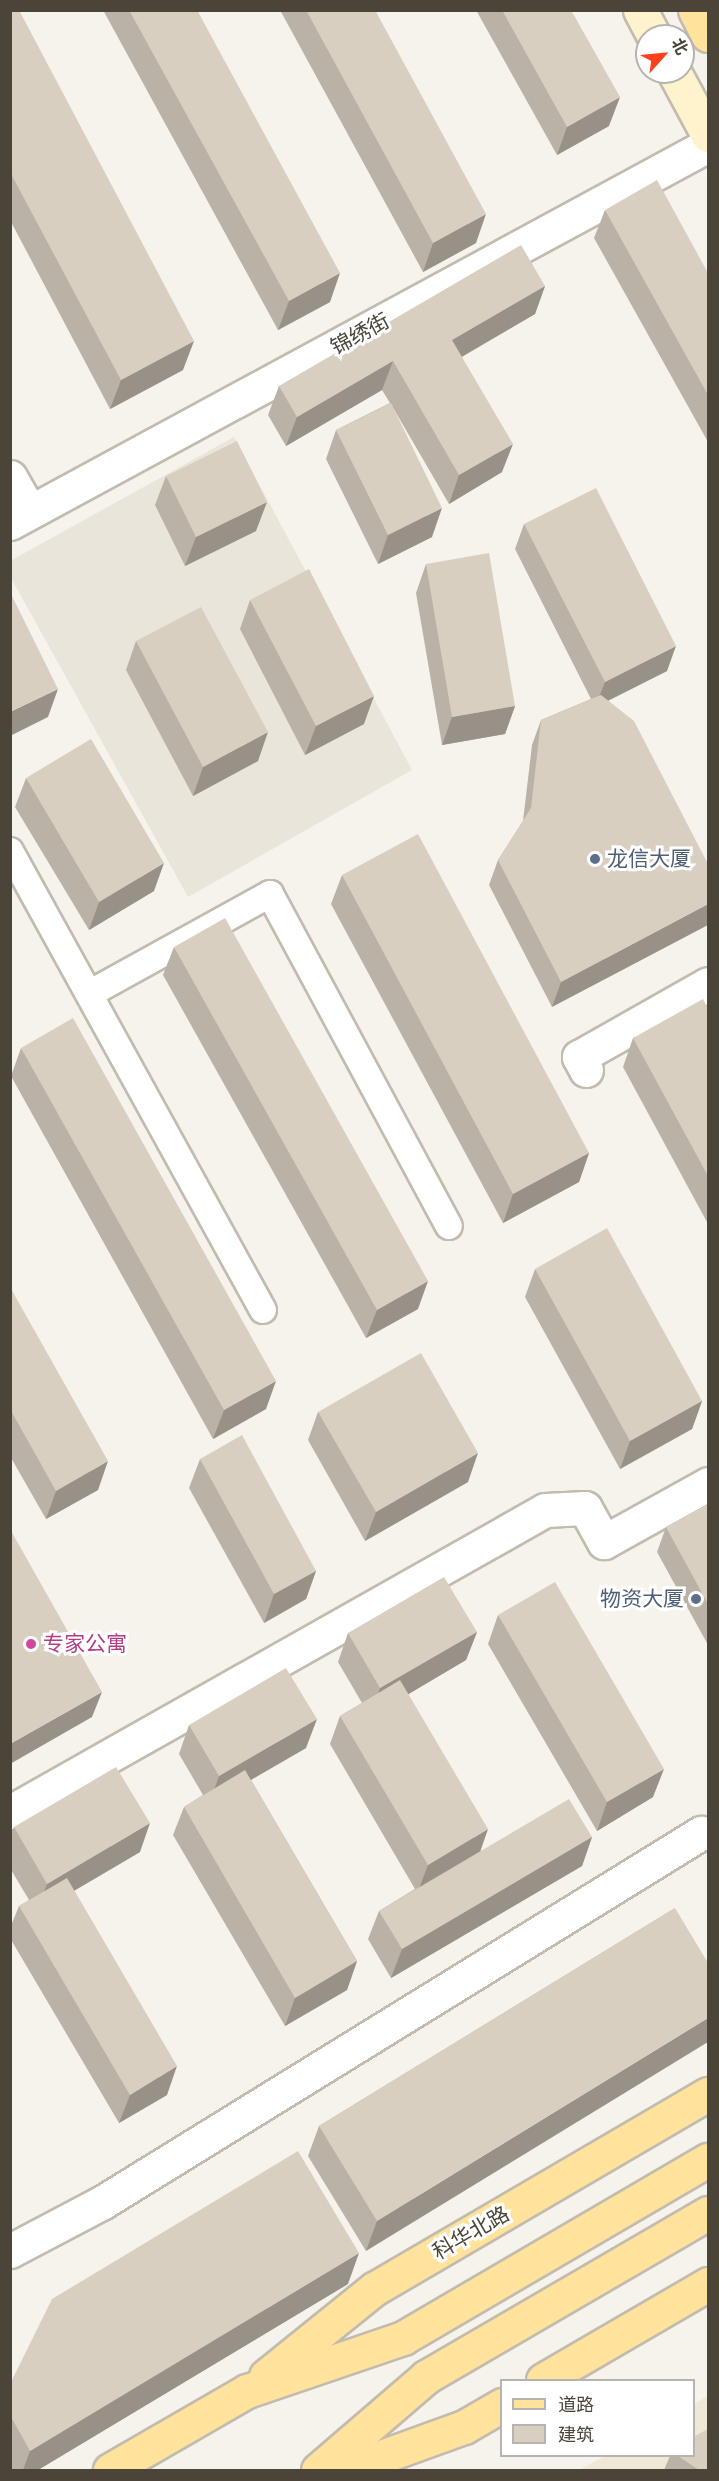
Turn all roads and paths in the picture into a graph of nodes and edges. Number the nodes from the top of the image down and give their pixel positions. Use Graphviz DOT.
graph roads {
  1 [pos="640,10"];
  2 [pos="694,10"];
  3 [pos="648,24"];
  4 [pos="708,35"];
  5 [pos="680,84"];
  6 [pos="708,135"];
  7 [pos="708,145"];
  8 [pos="10,477"];
  9 [pos="20,518"];
  10 [pos="10,851"];
  11 [pos="708,984"];
  12 [pos="89,994"];
  13 [pos="586,1070"];
  14 [pos="449,1226"];
  15 [pos="263,1310"];
  16 [pos="708,1484"];
  17 [pos="10,1812"];
  18 [pos="701,1833"];
  19 [pos="708,2094"];
  20 [pos="708,2160"];
  21 [pos="708,2213"];
  22 [pos="10,2251"];
  23 [pos="708,2284"];
  24 [pos="545,2379"];
  25 [pos="247,2391"];
  26 [pos="500,2405"];
  27 [pos="110,2470"];
  28 [pos="318,2470"];
  29 [pos="345,2470"];
  1 -- 3 [label="main road"];
  2 -- 4 [label="main road"];
  5 -- 6 [label="main road"];
  7 -- 9 [label="street, 锦绣街"];
  8 -- 9 [label="street"];
  10 -- 12 [label="lane"];
  11 -- 13 [label="street"];
  12 -- 14 [label="lane"];
  12 -- 15 [label="lane"];
  16 -- 17 [label="street"];
  18 -- 22 [label="street"];
  19 -- 25 [label="main road, 科华北路"];
  20 -- 25 [label="main road, 科华北路"];
  21 -- 28 [label="main road"];
  23 -- 24 [label="main road"];
  25 -- 27 [label="main road, 科华北路"];
  26 -- 29 [label="main road"];
}
